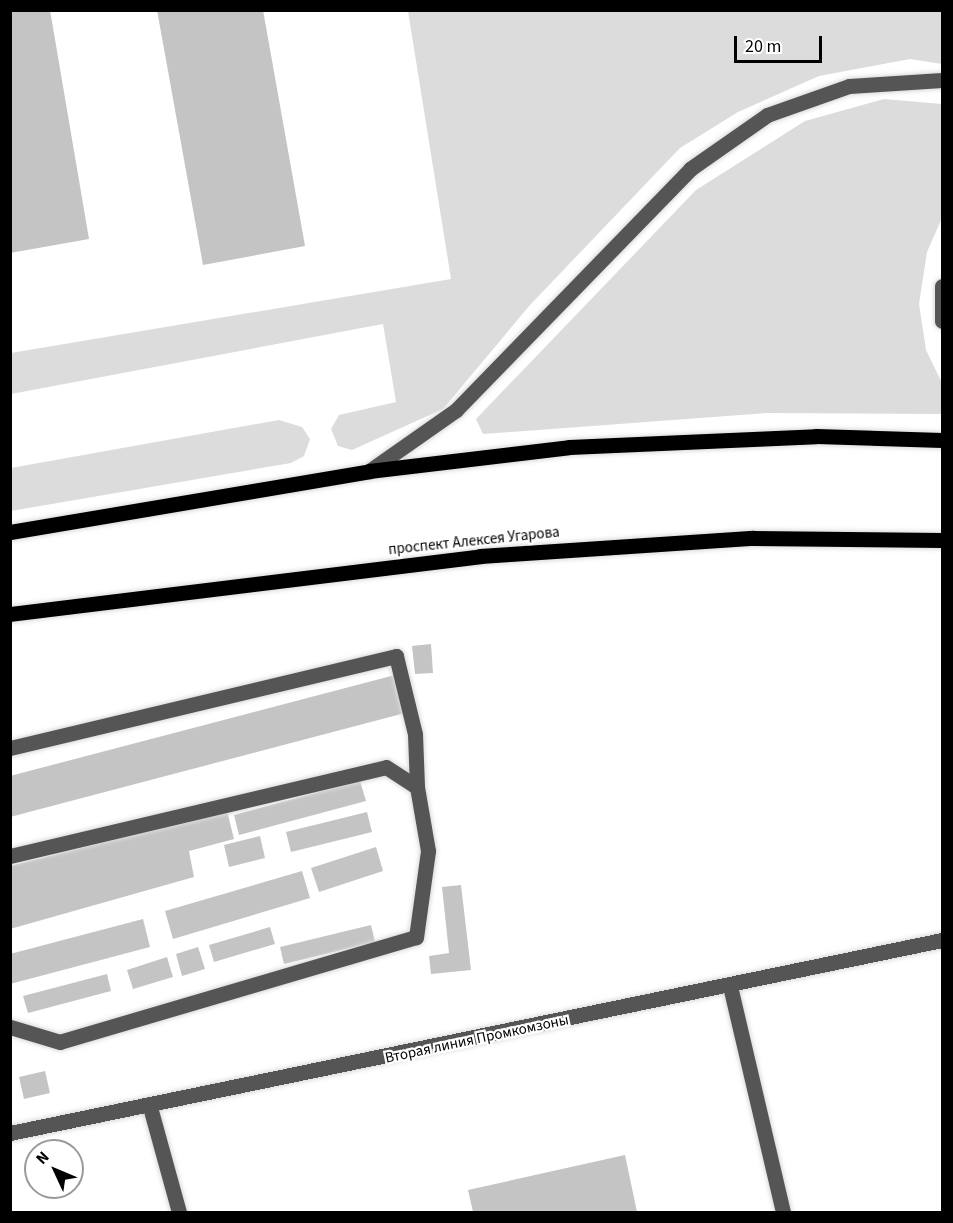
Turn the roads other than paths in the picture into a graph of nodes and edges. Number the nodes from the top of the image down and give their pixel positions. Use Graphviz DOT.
graph roads {
  1 [pos="942,80"];
  2 [pos="942,286"];
  3 [pos="942,321"];
  4 [pos="942,440"];
  5 [pos="369,471"];
  6 [pos="10,532"];
  7 [pos="942,540"];
  8 [pos="10,614"];
  9 [pos="10,748"];
  10 [pos="417,787"];
  11 [pos="10,856"];
  12 [pos="942,940"];
  13 [pos="730,986"];
  14 [pos="10,1027"];
  15 [pos="150,1107"];
  16 [pos="10,1133"];
  17 [pos="179,1212"];
  18 [pos="783,1212"];
  1 -- 5 [label="street"];
  2 -- 3 [label="street"];
  4 -- 5 [label="main road"];
  5 -- 6 [label="main road"];
  7 -- 8 [label="main road, проспект Алексея Угарова"];
  9 -- 10 [label="street"];
  10 -- 11 [label="street"];
  10 -- 14 [label="street"];
  12 -- 13 [label="street, Вторая линия Промкомзоны"];
  13 -- 15 [label="street, Вторая линия Промкомзоны"];
  13 -- 18 [label="street"];
  15 -- 16 [label="street, Вторая линия Промкомзоны"];
  15 -- 17 [label="street"];
}
